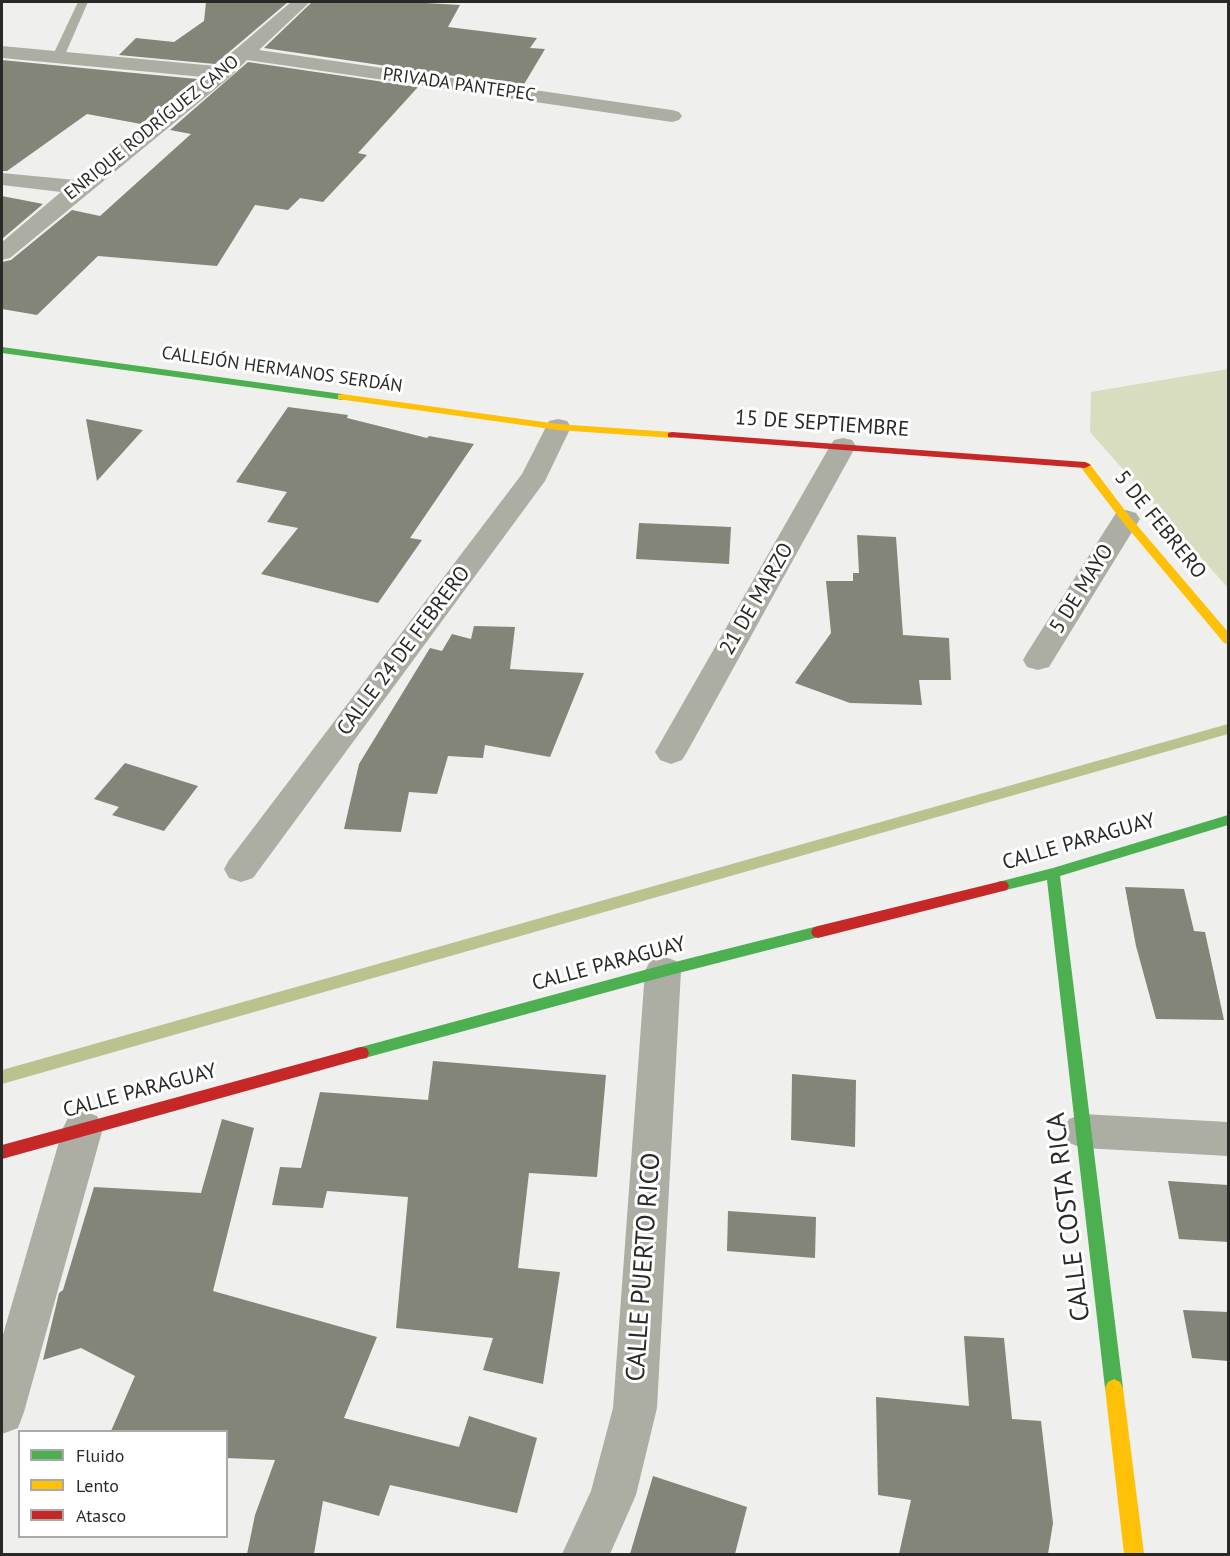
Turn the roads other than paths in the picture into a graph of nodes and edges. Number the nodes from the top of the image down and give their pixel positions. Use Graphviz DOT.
graph roads {
  1 [pos="83,2"];
  2 [pos="302,2"];
  3 [pos="2,52"];
  4 [pos="245,54"];
  5 [pos="58,57"];
  6 [pos="223,73"];
  7 [pos="672,116"];
  8 [pos="2,179"];
  9 [pos="78,187"];
  10 [pos="2,253"];
  11 [pos="2,350"];
  12 [pos="558,427"];
  13 [pos="843,446"];
  14 [pos="1084,464"];
  15 [pos="1126,519"];
  16 [pos="1228,640"];
  17 [pos="1038,660"];
  18 [pos="671,752"];
  19 [pos="1228,820"];
  20 [pos="242,869"];
  21 [pos="1053,873"];
  22 [pos="663,971"];
  23 [pos="83,1128"];
  24 [pos="1083,1131"];
  25 [pos="1228,1139"];
  26 [pos="2,1152"];
  27 [pos="2,1412"];
  28 [pos="586,1554"];
  29 [pos="1134,1554"];
  1 -- 5 [label="lane"];
  2 -- 4 [label="street, ENRIQUE RODRÍGUEZ CANO"];
  3 -- 5 [label="street"];
  4 -- 6 [label="street, ENRIQUE RODRÍGUEZ CANO"];
  4 -- 7 [label="street, PRIVADA PANTEPEC"];
  5 -- 6 [label="street"];
  6 -- 9 [label="street, ENRIQUE RODRÍGUEZ CANO"];
  8 -- 9 [label="street"];
  9 -- 10 [label="street, ENRIQUE RODRÍGUEZ CANO"];
  11 -- 12 [label="street, CALLEJÓN HERMANOS SERDÁN"];
  12 -- 13 [label="street, 15 DE SEPTIEMBRE"];
  12 -- 20 [label="street, CALLE 24 DE FEBRERO"];
  13 -- 14 [label="street, 15 DE SEPTIEMBRE"];
  13 -- 18 [label="street, 21 DE MARZO"];
  14 -- 15 [label="street, 5 DE FEBRERO"];
  15 -- 16 [label="street, 5 DE FEBRERO"];
  15 -- 17 [label="street, 5 DE MAYO"];
  19 -- 21 [label="street, CALLE PARAGUAY"];
  21 -- 22 [label="street, CALLE PARAGUAY"];
  21 -- 24 [label="street, CALLE COSTA RICA"];
  22 -- 23 [label="street, CALLE PARAGUAY"];
  22 -- 28 [label="street, CALLE PUERTO RICO"];
  23 -- 26 [label="street, CALLE PARAGUAY"];
  23 -- 27 [label="street"];
  24 -- 25 [label="street"];
  24 -- 29 [label="street, CALLE COSTA RICA"];
}
